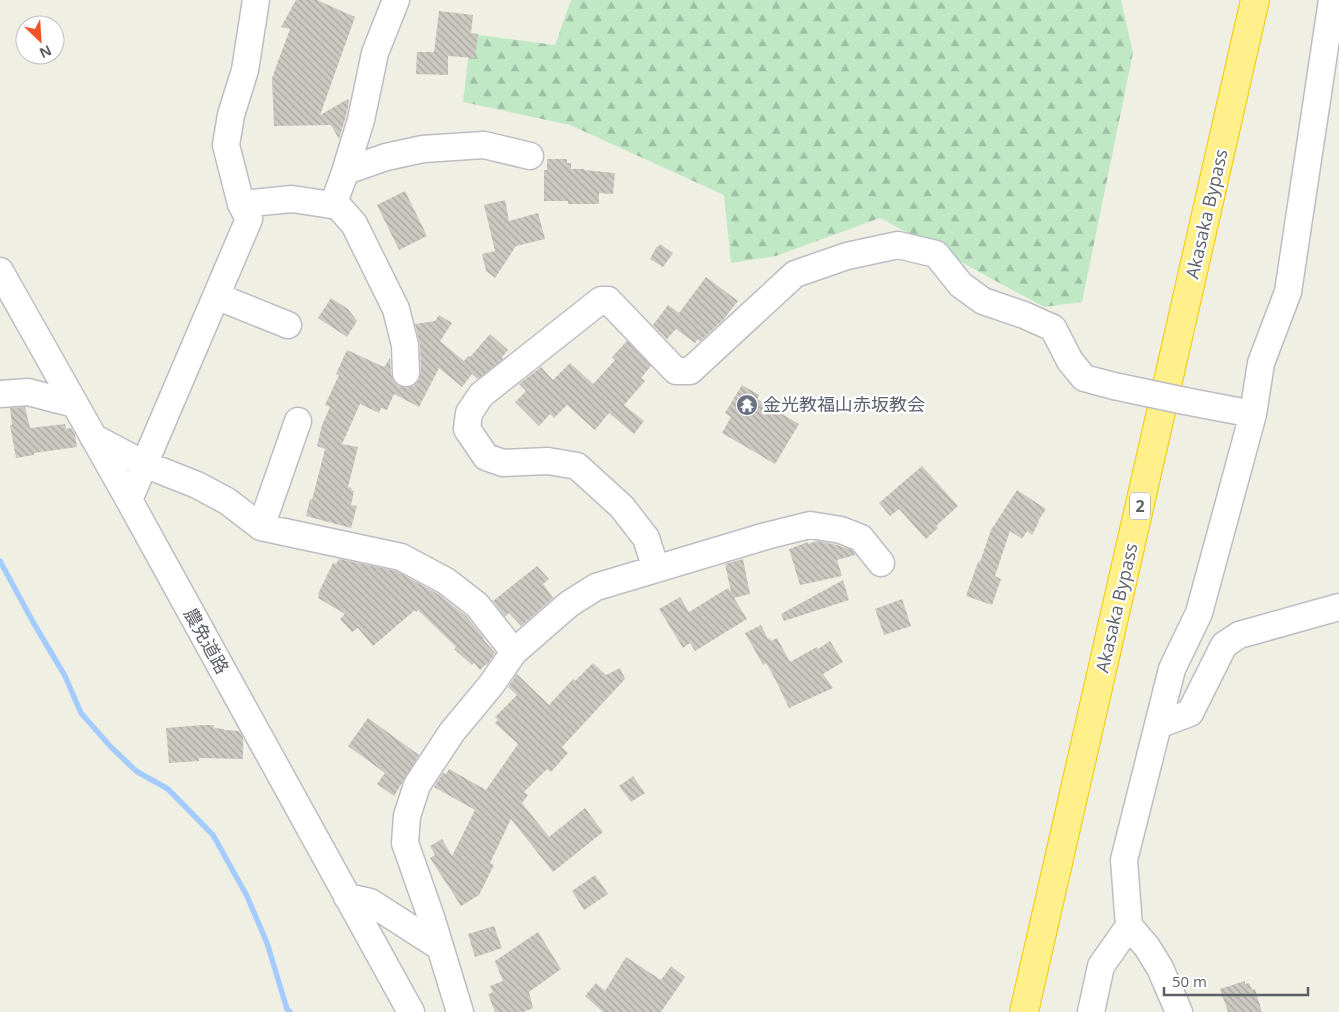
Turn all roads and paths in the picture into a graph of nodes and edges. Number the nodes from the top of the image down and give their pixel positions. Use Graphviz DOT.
graph roads {
  1 [pos="256,0"];
  2 [pos="396,0"];
  3 [pos="1245,0"];
  4 [pos="1256,0"];
  5 [pos="1332,0"];
  6 [pos="530,156"];
  7 [pos="346,171"];
  8 [pos="241,204"];
  9 [pos="333,205"];
  10 [pos="0,271"];
  11 [pos="216,296"];
  12 [pos="288,325"];
  13 [pos="406,372"];
  14 [pos="0,394"];
  15 [pos="74,404"];
  16 [pos="1252,414"];
  17 [pos="298,421"];
  18 [pos="93,437"];
  19 [pos="144,464"];
  20 [pos="129,500"];
  21 [pos="261,527"];
  22 [pos="882,563"];
  23 [pos="656,569"];
  24 [pos="1339,607"];
  25 [pos="514,652"];
  26 [pos="1158,725"];
  27 [pos="347,897"];
  28 [pos="1129,926"];
  29 [pos="440,947"];
  30 [pos="411,1012"];
  31 [pos="460,1012"];
  32 [pos="1014,1012"];
  33 [pos="1024,1012"];
  34 [pos="1091,1012"];
  35 [pos="1179,1012"];
  1 -- 8 [label="street"];
  2 -- 7 [label="street"];
  3 -- 32 [label="highway, Akasaka Bypass / 2"];
  4 -- 33 [label="highway, Akasaka Bypass / 2"];
  5 -- 16 [label="street"];
  6 -- 7 [label="street"];
  7 -- 9 [label="street"];
  8 -- 9 [label="street"];
  8 -- 11 [label="street"];
  9 -- 13 [label="street"];
  10 -- 15 [label="street, 農免道路"];
  11 -- 12 [label="street"];
  11 -- 19 [label="street"];
  14 -- 15 [label="street"];
  15 -- 18 [label="street, 農免道路"];
  16 -- 23 [label="street, bridge"];
  16 -- 26 [label="street"];
  17 -- 21 [label="street"];
  18 -- 19 [label="street"];
  18 -- 20 [label="street, 農免道路"];
  19 -- 20 [label="street"];
  19 -- 21 [label="street"];
  20 -- 27 [label="street, 農免道路"];
  21 -- 25 [label="street"];
  22 -- 23 [label="street"];
  23 -- 25 [label="street"];
  24 -- 26 [label="street"];
  25 -- 29 [label="street"];
  26 -- 28 [label="street"];
  27 -- 29 [label="street"];
  27 -- 30 [label="street, 農免道路"];
  28 -- 34 [label="street"];
  28 -- 35 [label="street"];
  29 -- 31 [label="street"];
}
